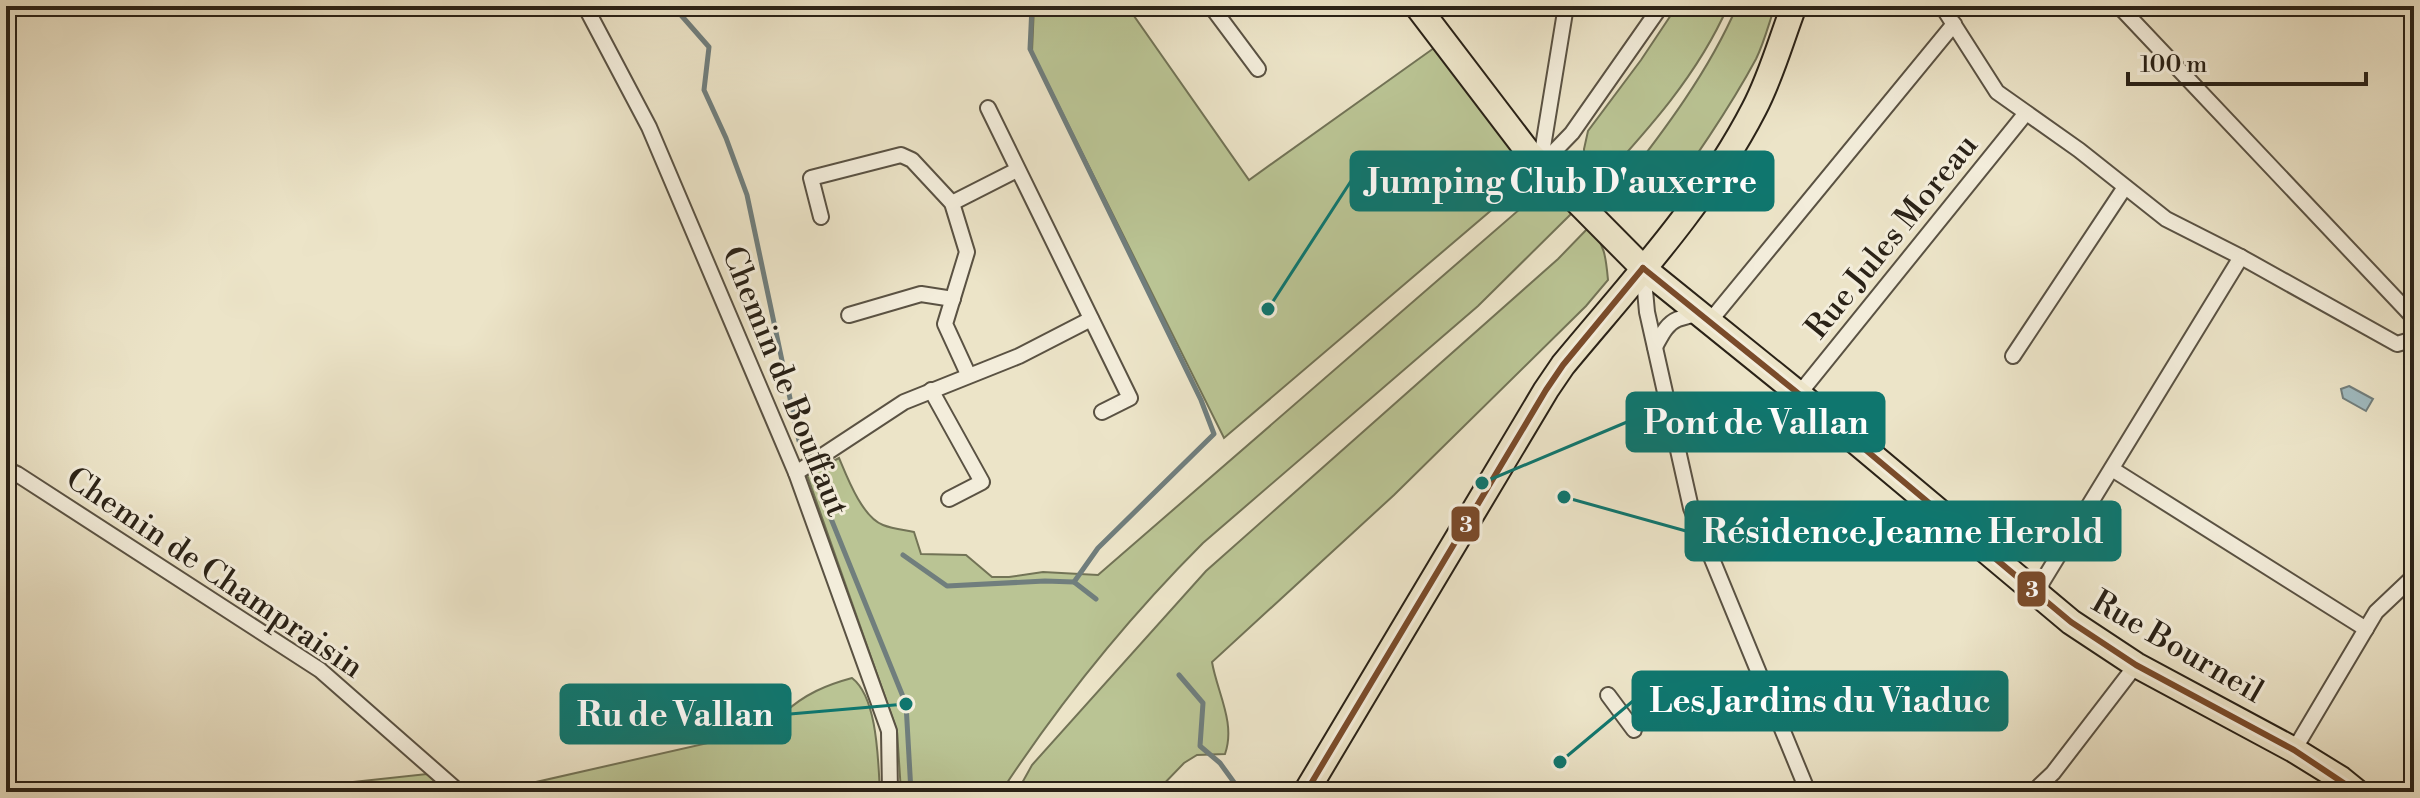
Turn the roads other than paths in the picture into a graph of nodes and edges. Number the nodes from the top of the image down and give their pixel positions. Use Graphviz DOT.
graph roads {
  1 [pos="585,6"];
  2 [pos="1211,6"];
  3 [pos="1417,6"];
  4 [pos="1566,6"];
  5 [pos="1661,6"];
  6 [pos="1794,6"];
  7 [pos="1942,6"];
  8 [pos="2119,6"];
  9 [pos="1954,24"];
  10 [pos="1258,69"];
  11 [pos="988,108"];
  12 [pos="2026,113"];
  13 [pos="1535,160"];
  14 [pos="1017,170"];
  15 [pos="2125,187"];
  16 [pos="952,203"];
  17 [pos="821,217"];
  18 [pos="1615,238"];
  19 [pos="2241,257"];
  20 [pos="1643,268"];
  21 [pos="953,299"];
  22 [pos="1616,300"];
  23 [pos="849,315"];
  24 [pos="1704,316"];
  25 [pos="2414,318"];
  26 [pos="1091,319"];
  27 [pos="2414,339"];
  28 [pos="1655,347"];
  29 [pos="2013,356"];
  30 [pos="968,374"];
  31 [pos="931,390"];
  32 [pos="1799,394"];
  33 [pos="1102,412"];
  34 [pos="6,469"];
  35 [pos="2112,469"];
  36 [pos="801,470"];
  37 [pos="949,499"];
  38 [pos="2414,576"];
  39 [pos="2036,592"];
  40 [pos="2366,629"];
  41 [pos="2136,665"];
  42 [pos="1608,695"];
  43 [pos="1634,730"];
  44 [pos="2294,750"];
  45 [pos="459,792"];
  46 [pos="890,792"];
  47 [pos="1306,792"];
  48 [pos="1808,792"];
  49 [pos="2033,792"];
  50 [pos="2357,792"];
  1 -- 36 [label="street, Chemin de Bouffaut"];
  2 -- 10 [label="street"];
  3 -- 13 [label="main road, Rue Bourneil"];
  4 -- 13 [label="street"];
  5 -- 13 [label="street"];
  6 -- 20 [label="main road"];
  7 -- 9 [label="street"];
  8 -- 25 [label="street"];
  9 -- 12 [label="street"];
  9 -- 24 [label="street"];
  11 -- 14 [label="street"];
  12 -- 15 [label="street"];
  12 -- 32 [label="street, Rue Jules Moreau"];
  13 -- 18 [label="main road, Rue Bourneil"];
  14 -- 16 [label="street"];
  14 -- 26 [label="street"];
  15 -- 19 [label="street"];
  15 -- 29 [label="street"];
  16 -- 17 [label="street"];
  16 -- 21 [label="street"];
  18 -- 20 [label="main road, Rue Bourneil"];
  18 -- 22 [label="main road"];
  19 -- 27 [label="street"];
  19 -- 35 [label="street"];
  20 -- 22 [label="main road"];
  20 -- 24 [label="main road, Rue Bourneil"];
  20 -- 28 [label="street"];
  21 -- 23 [label="street"];
  21 -- 30 [label="street"];
  22 -- 47 [label="main road"];
  24 -- 28 [label="street"];
  24 -- 32 [label="main road, Rue Bourneil"];
  26 -- 30 [label="street"];
  26 -- 33 [label="street"];
  28 -- 48 [label="street"];
  30 -- 31 [label="street"];
  31 -- 36 [label="street"];
  31 -- 37 [label="street"];
  32 -- 39 [label="main road, Rue Bourneil"];
  34 -- 45 [label="street, Chemin de Champraisin"];
  35 -- 39 [label="street"];
  35 -- 40 [label="street"];
  36 -- 46 [label="street, Chemin de Bouffaut"];
  38 -- 40 [label="street"];
  39 -- 41 [label="main road, Rue Bourneil"];
  40 -- 44 [label="street"];
  41 -- 44 [label="main road, Rue Bourneil"];
  41 -- 49 [label="street"];
  42 -- 43 [label="street"];
  44 -- 50 [label="main road, Rue Bourneil"];
}
